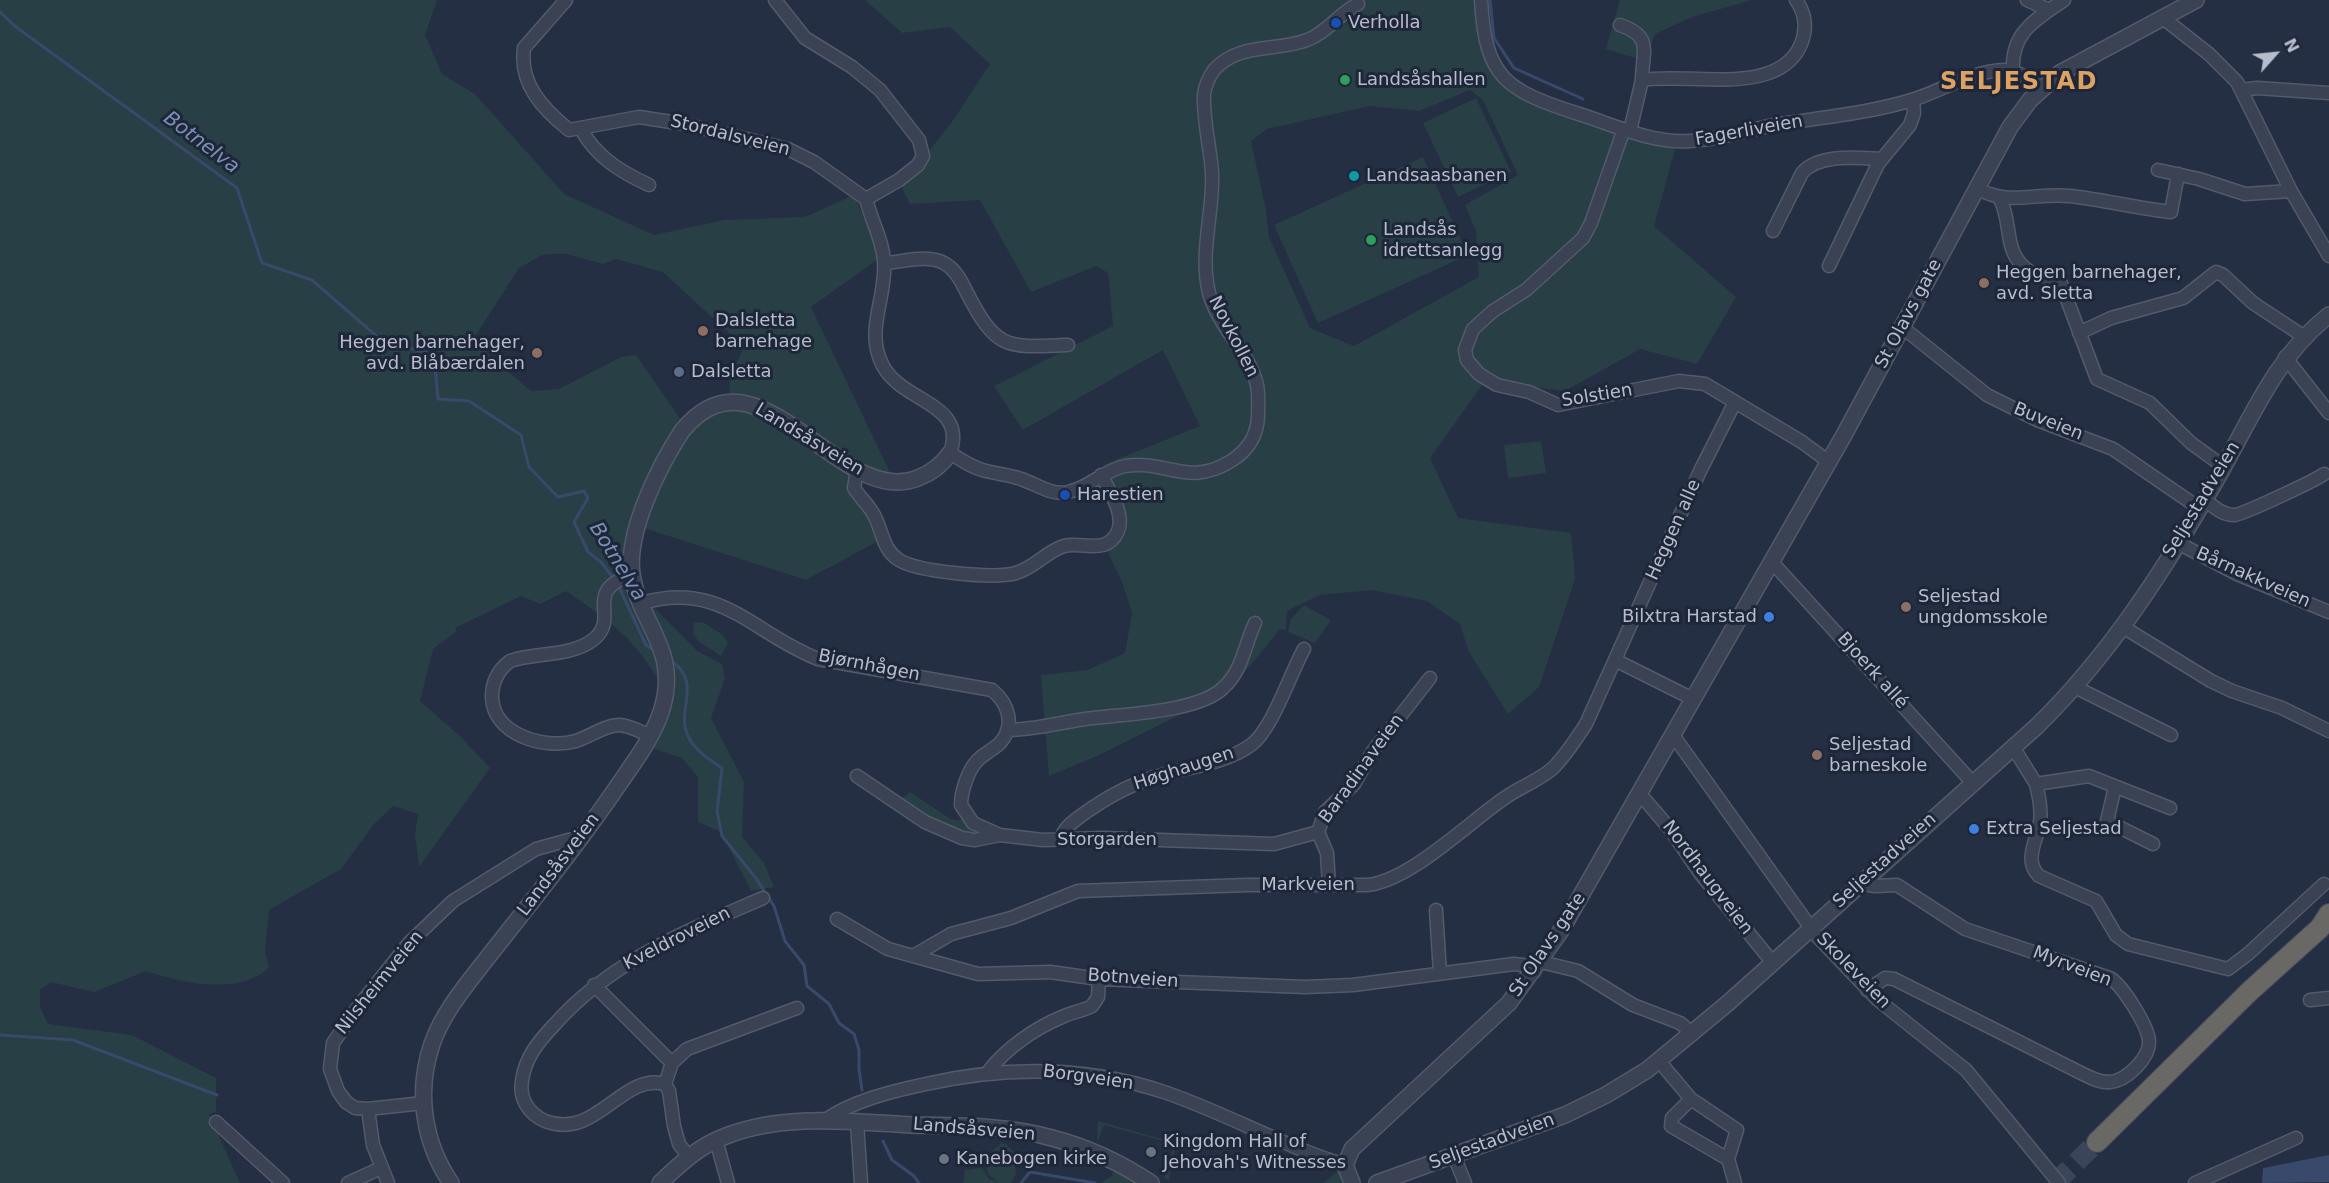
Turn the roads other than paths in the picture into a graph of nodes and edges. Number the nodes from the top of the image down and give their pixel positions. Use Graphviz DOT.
graph roads {
  1 [pos="566,0"];
  2 [pos="775,0"];
  3 [pos="1481,0"];
  4 [pos="1797,0"];
  5 [pos="2026,0"];
  6 [pos="2064,0"];
  7 [pos="2196,0"];
  8 [pos="1358,4"];
  9 [pos="2049,10"];
  10 [pos="2163,18"];
  11 [pos="1620,25"];
  12 [pos="2013,71"];
  13 [pos="1642,80"];
  14 [pos="2041,89"];
  15 [pos="2242,90"];
  16 [pos="2329,93"];
  17 [pos="1913,100"];
  18 [pos="581,129"];
  19 [pos="1627,130"];
  20 [pos="1881,159"];
  21 [pos="2158,170"];
  22 [pos="2178,174"];
  23 [pos="649,185"];
  24 [pos="1976,188"];
  25 [pos="2291,191"];
  26 [pos="866,199"];
  27 [pos="2000,199"];
  28 [pos="1773,231"];
  29 [pos="2329,256"];
  30 [pos="885,263"];
  31 [pos="1829,266"];
  32 [pos="2329,315"];
  33 [pos="1902,327"];
  34 [pos="2079,333"];
  35 [pos="2303,336"];
  36 [pos="1068,345"];
  37 [pos="2285,357"];
  38 [pos="1734,402"];
  39 [pos="2329,413"];
  40 [pos="950,453"];
  41 [pos="1829,462"];
  42 [pos="2224,467"];
  43 [pos="857,469"];
  44 [pos="2324,474"];
  45 [pos="1101,476"];
  46 [pos="2202,504"];
  47 [pos="2178,543"];
  48 [pos="1771,561"];
  49 [pos="632,575"];
  50 [pos="642,603"];
  51 [pos="2329,612"];
  52 [pos="1255,623"];
  53 [pos="2123,627"];
  54 [pos="1304,649"];
  55 [pos="1615,660"];
  56 [pos="1430,678"];
  57 [pos="2075,687"];
  58 [pos="1693,699"];
  59 [pos="1007,730"];
  60 [pos="2329,731"];
  61 [pos="1673,735"];
  62 [pos="2171,735"];
  63 [pos="651,736"];
  64 [pos="2013,747"];
  65 [pos="857,776"];
  66 [pos="1972,782"];
  67 [pos="2036,784"];
  68 [pos="2115,787"];
  69 [pos="1640,794"];
  70 [pos="2169,808"];
  71 [pos="1318,832"];
  72 [pos="583,836"];
  73 [pos="1000,836"];
  74 [pos="1061,839"];
  75 [pos="2154,843"];
  76 [pos="1864,880"];
  77 [pos="2324,884"];
  78 [pos="1329,885"];
  79 [pos="763,898"];
  80 [pos="1436,910"];
  81 [pos="837,919"];
  82 [pos="2326,922"];
  83 [pos="1812,927"];
  84 [pos="915,955"];
  85 [pos="1773,963"];
  86 [pos="1537,967"];
  87 [pos="1440,973"];
  88 [pos="1099,979"];
  89 [pos="594,985"];
  90 [pos="1867,990"];
  91 [pos="2329,998"];
  92 [pos="2310,1000"];
  93 [pos="796,1008"];
  94 [pos="1693,1034"];
  95 [pos="1659,1061"];
  96 [pos="672,1063"];
  97 [pos="988,1072"];
  98 [pos="665,1084"];
  99 [pos="1691,1099"];
  100 [pos="423,1103"];
  101 [pos="361,1108"];
  102 [pos="824,1121"];
  103 [pos="216,1122"];
  104 [pos="857,1123"];
  105 [pos="2296,1138"];
  106 [pos="716,1140"];
  107 [pos="2097,1142"];
  108 [pos="1454,1156"];
  109 [pos="689,1157"];
  110 [pos="1728,1159"];
  111 [pos="1345,1165"];
  112 [pos="381,1168"];
  113 [pos="283,1183"];
  114 [pos="348,1183"];
  115 [pos="388,1183"];
  116 [pos="451,1183"];
  117 [pos="660,1183"];
  118 [pos="728,1183"];
  119 [pos="861,1183"];
  120 [pos="1151,1183"];
  121 [pos="1352,1183"];
  122 [pos="1377,1183"];
  123 [pos="1465,1183"];
  124 [pos="1735,1183"];
  125 [pos="2059,1183"];
  126 [pos="2194,1183"];
  1 -- 18 [label="street"];
  2 -- 26 [label="street"];
  3 -- 19 [label="street, Fagerliveien"];
  4 -- 13 [label="street"];
  5 -- 9 [label="street"];
  6 -- 9 [label="street"];
  7 -- 10 [label="street, St Olavs gate"];
  8 -- 45 [label="street, Novkollen"];
  9 -- 12 [label="street"];
  10 -- 14 [label="street, St Olavs gate"];
  10 -- 15 [label="street"];
  11 -- 13 [label="street"];
  12 -- 14 [label="street"];
  12 -- 17 [label="street, Fagerliveien"];
  13 -- 19 [label="street"];
  14 -- 24 [label="street, St Olavs gate"];
  15 -- 16 [label="street"];
  15 -- 25 [label="street"];
  17 -- 19 [label="street, Fagerliveien"];
  17 -- 20 [label="street"];
  18 -- 23 [label="street"];
  18 -- 26 [label="street, Stordalsveien"];
  19 -- 38 [label="street, Solstien"];
  20 -- 28 [label="street"];
  20 -- 31 [label="street"];
  21 -- 22 [label="street"];
  22 -- 25 [label="street"];
  22 -- 27 [label="street"];
  24 -- 27 [label="street"];
  24 -- 33 [label="street, St Olavs gate"];
  25 -- 29 [label="street"];
  26 -- 30 [label="street"];
  27 -- 34 [label="street"];
  30 -- 36 [label="street"];
  30 -- 40 [label="street"];
  32 -- 35 [label="street, Seljestadveien"];
  33 -- 41 [label="street, St Olavs gate"];
  33 -- 46 [label="street, Buveien"];
  34 -- 35 [label="street"];
  34 -- 42 [label="street"];
  35 -- 37 [label="street, Seljestadveien"];
  37 -- 39 [label="street"];
  37 -- 42 [label="street, Seljestadveien"];
  38 -- 41 [label="street, Solstien"];
  38 -- 55 [label="street, Heggen alle"];
  40 -- 43 [label="street, Landsåsveien"];
  40 -- 45 [label="street, Novkollen"];
  41 -- 48 [label="street, St Olavs gate"];
  42 -- 46 [label="street, Seljestadveien"];
  43 -- 45 [label="street"];
  43 -- 49 [label="street, Landsåsveien"];
  44 -- 46 [label="street, Buveien"];
  46 -- 47 [label="street, Seljestadveien"];
  47 -- 51 [label="street, Bårnakkveien"];
  47 -- 53 [label="street, Seljestadveien"];
  48 -- 58 [label="street, St Olavs gate"];
  48 -- 66 [label="street, Bjoerk allé"];
  49 -- 50 [label="street, Landsåsveien"];
  49 -- 63 [label="street"];
  50 -- 59 [label="street, Bjørnhågen"];
  50 -- 63 [label="street, Landsåsveien"];
  52 -- 59 [label="street"];
  53 -- 57 [label="street, Seljestadveien"];
  53 -- 60 [label="street"];
  54 -- 74 [label="street, Høghaugen"];
  55 -- 58 [label="street"];
  55 -- 78 [label="street, Markveien"];
  56 -- 71 [label="street, Baradinaveien"];
  57 -- 62 [label="street"];
  57 -- 64 [label="street, Seljestadveien"];
  58 -- 61 [label="street, St Olavs gate"];
  59 -- 73 [label="street"];
  61 -- 69 [label="street, St Olavs gate"];
  61 -- 83 [label="street, Skoleveien"];
  63 -- 72 [label="street, Landsåsveien"];
  64 -- 66 [label="street, Seljestadveien"];
  64 -- 67 [label="street"];
  65 -- 73 [label="street, Storgarden"];
  66 -- 76 [label="street, Seljestadveien"];
  67 -- 68 [label="street"];
  67 -- 77 [label="street"];
  68 -- 70 [label="street"];
  68 -- 75 [label="street"];
  69 -- 85 [label="street, Nordhaugveien"];
  69 -- 86 [label="street, St Olavs gate"];
  71 -- 74 [label="street, Storgarden"];
  71 -- 78 [label="street"];
  72 -- 100 [label="street, Landsåsveien"];
  72 -- 101 [label="street, Nilsheimveien"];
  73 -- 74 [label="street, Storgarden"];
  76 -- 83 [label="street, Seljestadveien"];
  76 -- 90 [label="street, Myrveien"];
  78 -- 84 [label="street, Markveien"];
  79 -- 89 [label="street, Kveldroveien"];
  80 -- 87 [label="street"];
  81 -- 84 [label="street, Botnveien"];
  82 -- 107 [label="highway"];
  83 -- 85 [label="street, Seljestadveien"];
  83 -- 90 [label="street, Skoleveien"];
  84 -- 88 [label="street, Botnveien"];
  85 -- 94 [label="street, Seljestadveien"];
  86 -- 87 [label="street, Botnveien"];
  86 -- 94 [label="street, Botnveien"];
  86 -- 111 [label="street, St Olavs gate"];
  87 -- 88 [label="street, Botnveien"];
  88 -- 97 [label="street"];
  89 -- 96 [label="street"];
  89 -- 98 [label="street, Kveldroveien"];
  90 -- 125 [label="street, Skoleveien"];
  91 -- 92 [label="street"];
  93 -- 96 [label="street"];
  94 -- 95 [label="street, Seljestadveien"];
  95 -- 99 [label="street"];
  95 -- 108 [label="street, Seljestadveien"];
  96 -- 98 [label="street"];
  97 -- 102 [label="street, Borgveien"];
  97 -- 111 [label="street, Borgveien"];
  98 -- 109 [label="street"];
  99 -- 110 [label="street"];
  99 -- 110 [label="street"];
  100 -- 101 [label="street"];
  100 -- 116 [label="street, Landsåsveien"];
  101 -- 112 [label="street"];
  102 -- 104 [label="street, Landsåsveien"];
  102 -- 106 [label="street, Landsåsveien"];
  103 -- 113 [label="street"];
  104 -- 119 [label="street"];
  104 -- 120 [label="street, Landsåsveien"];
  105 -- 126 [label="street"];
  106 -- 109 [label="street, Landsåsveien"];
  106 -- 118 [label="street"];
  108 -- 122 [label="street, Seljestadveien"];
  108 -- 123 [label="street"];
  109 -- 117 [label="street, Landsåsveien"];
  110 -- 124 [label="street"];
  111 -- 121 [label="street"];
  112 -- 114 [label="street"];
  112 -- 115 [label="street"];
}
